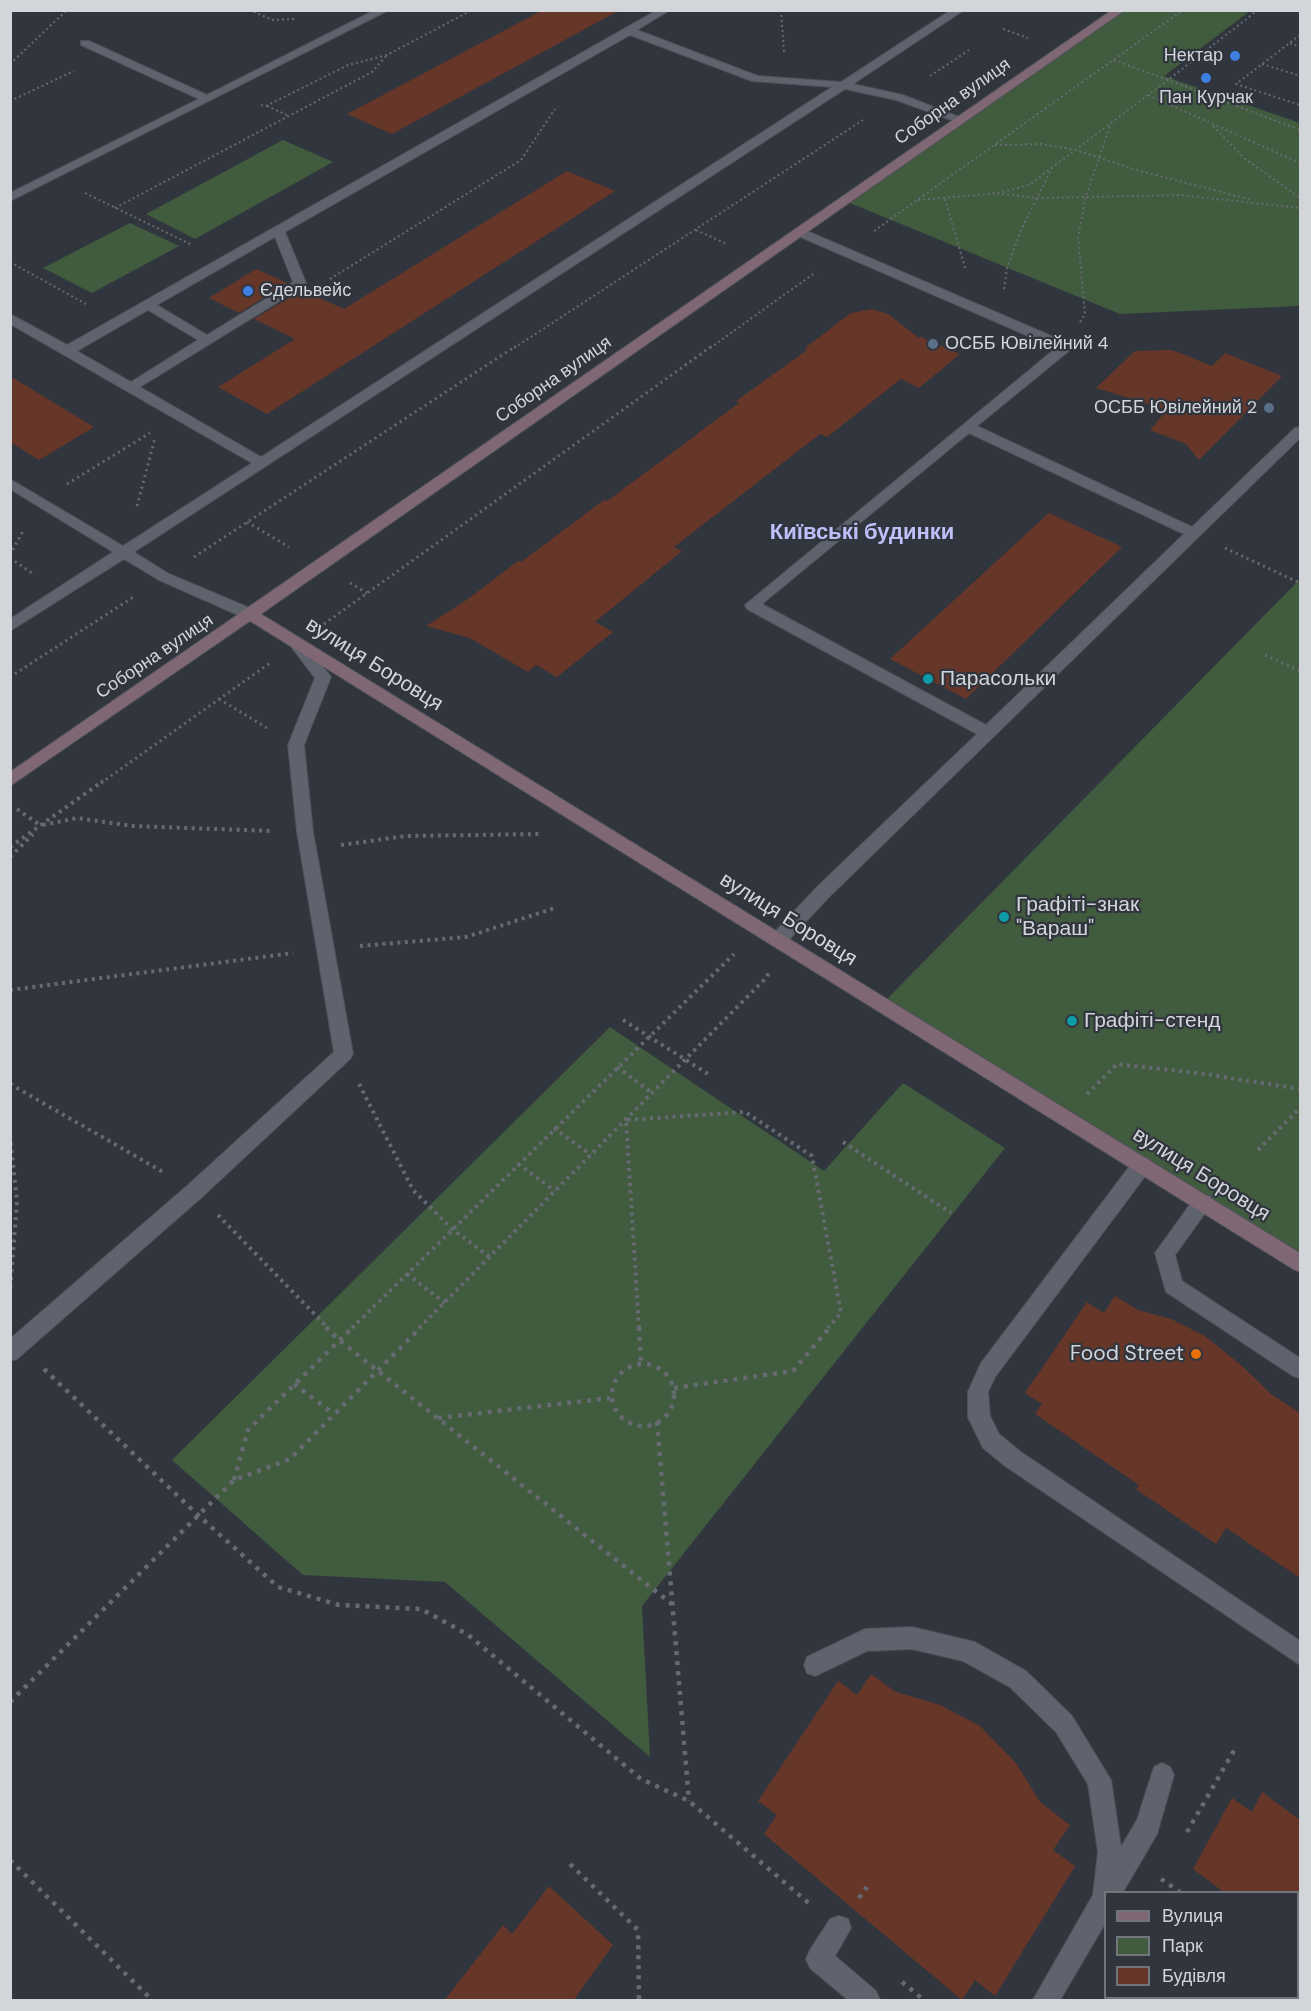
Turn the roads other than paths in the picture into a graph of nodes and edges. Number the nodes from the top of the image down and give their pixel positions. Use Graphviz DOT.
graph roads {
  1 [pos="384,10"];
  2 [pos="665,10"];
  3 [pos="959,10"];
  4 [pos="1120,10"];
  5 [pos="630,31"];
  6 [pos="85,43"];
  7 [pos="844,85"];
  8 [pos="208,99"];
  9 [pos="961,120"];
  10 [pos="10,198"];
  11 [pos="279,231"];
  12 [pos="800,232"];
  13 [pos="148,305"];
  14 [pos="10,318"];
  15 [pos="207,340"];
  16 [pos="67,351"];
  17 [pos="130,388"];
  18 [pos="967,427"];
  19 [pos="1300,431"];
  20 [pos="262,463"];
  21 [pos="10,483"];
  22 [pos="1194,533"];
  23 [pos="124,553"];
  24 [pos="252,615"];
  25 [pos="10,626"];
  26 [pos="297,644"];
  27 [pos="988,733"];
  28 [pos="10,780"];
  29 [pos="778,940"];
  30 [pos="1142,1165"];
  31 [pos="1203,1202"];
  32 [pos="1300,1263"];
  33 [pos="10,1352"];
  34 [pos="1300,1369"];
  35 [pos="1300,1654"];
  36 [pos="815,1665"];
  37 [pos="1162,1775"];
  38 [pos="1106,1891"];
  39 [pos="1109,1891"];
  40 [pos="1104,1900"];
  41 [pos="838,1928"];
  42 [pos="867,2001"];
  43 [pos="1046,2001"];
  1 -- 8 [label="street"];
  2 -- 5 [label="street"];
  3 -- 7 [label="street"];
  4 -- 9 [label="main road, Соборна вулиця"];
  5 -- 7 [label="street"];
  5 -- 11 [label="street"];
  6 -- 8 [label="street"];
  7 -- 9 [label="street"];
  7 -- 20 [label="street"];
  8 -- 10 [label="street"];
  9 -- 12 [label="main road, Соборна вулиця"];
  11 -- 13 [label="street"];
  11 -- 15 [label="street"];
  12 -- 18 [label="street"];
  12 -- 24 [label="main road, Соборна вулиця"];
  13 -- 15 [label="street"];
  13 -- 16 [label="street"];
  14 -- 16 [label="street"];
  15 -- 17 [label="street"];
  16 -- 17 [label="street"];
  17 -- 20 [label="street"];
  18 -- 22 [label="street"];
  18 -- 27 [label="street"];
  19 -- 22 [label="street"];
  20 -- 23 [label="street"];
  21 -- 23 [label="street"];
  22 -- 27 [label="street"];
  23 -- 24 [label="street"];
  23 -- 25 [label="street"];
  24 -- 26 [label="main road, вулиця Боровця"];
  24 -- 28 [label="main road, Соборна вулиця"];
  26 -- 29 [label="main road, вулиця Боровця"];
  26 -- 33 [label="street"];
  27 -- 29 [label="street"];
  29 -- 30 [label="main road, вулиця Боровця"];
  30 -- 31 [label="main road, вулиця Боровця"];
  30 -- 35 [label="street"];
  31 -- 32 [label="main road, вулиця Боровця"];
  31 -- 34 [label="street"];
  36 -- 38 [label="street"];
  37 -- 39 [label="street"];
  40 -- 43 [label="street"];
  41 -- 42 [label="street"];
}
